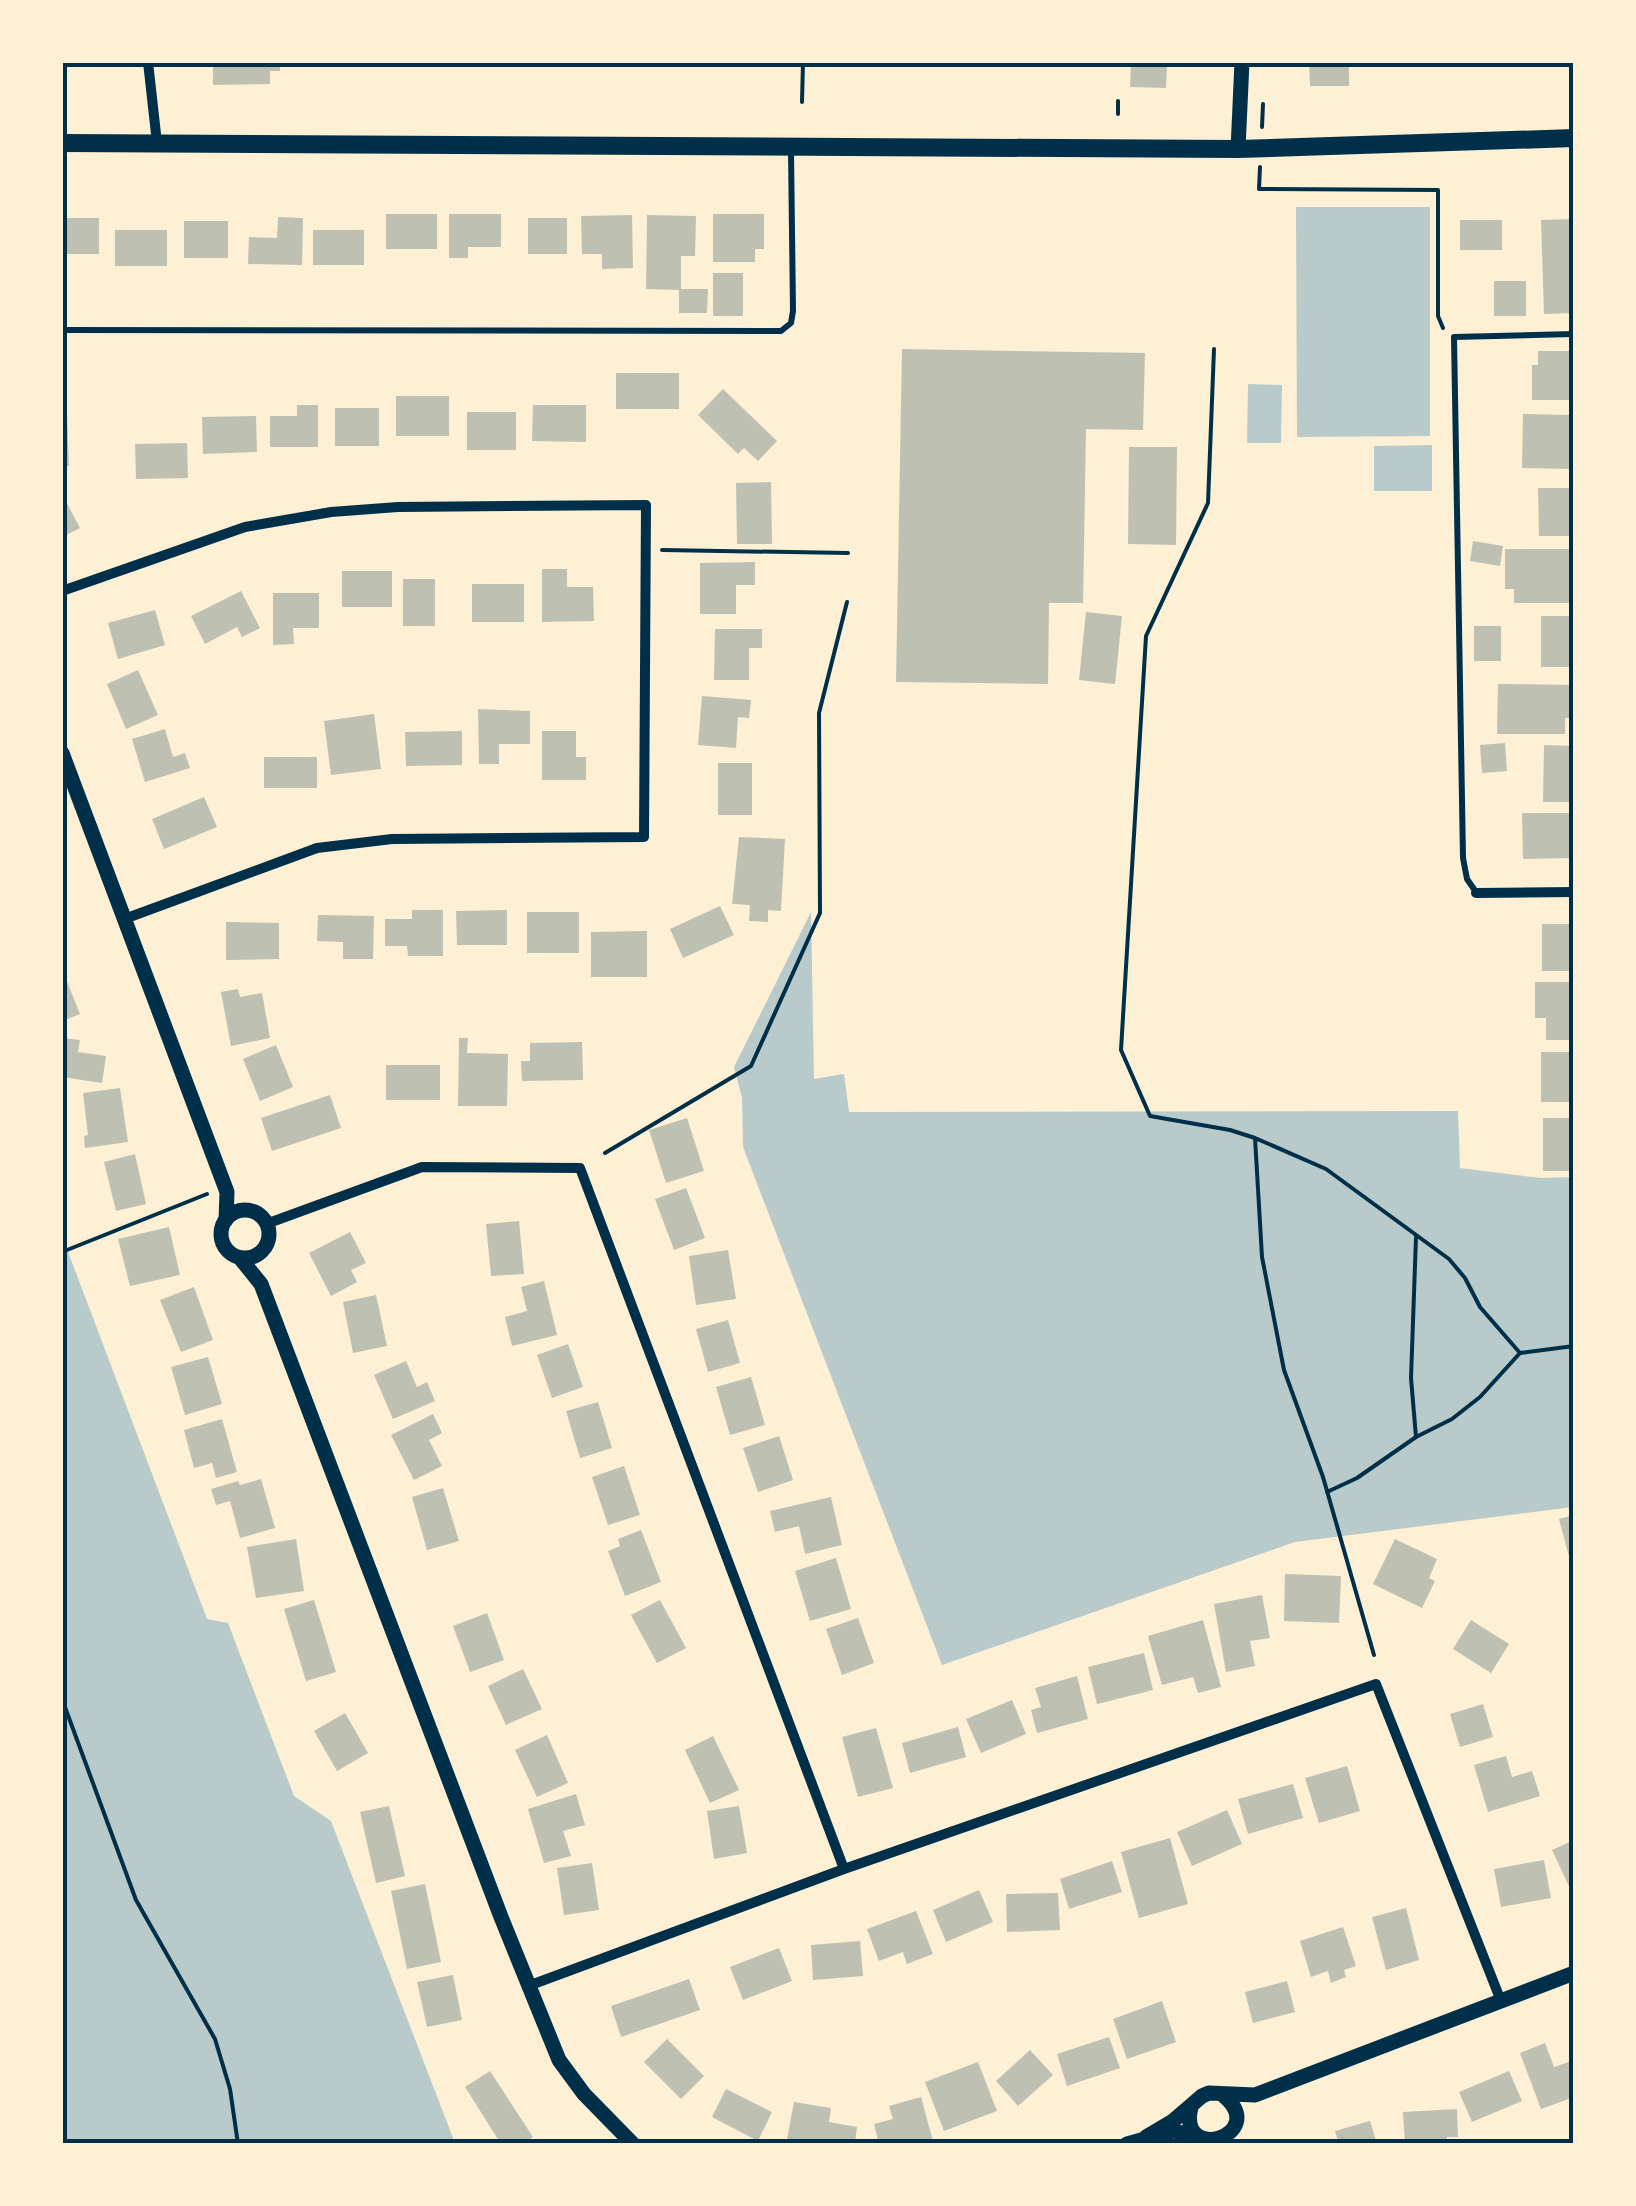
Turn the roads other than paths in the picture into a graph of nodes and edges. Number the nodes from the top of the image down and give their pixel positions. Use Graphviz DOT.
graph roads {
  1 [pos="148,62"];
  2 [pos="1242,62"];
  3 [pos="1574,138"];
  4 [pos="62,143"];
  5 [pos="157,144"];
  6 [pos="791,148"];
  7 [pos="1238,149"];
  8 [pos="62,330"];
  9 [pos="1574,334"];
  10 [pos="62,591"];
  11 [pos="62,752"];
  12 [pos="1574,892"];
  13 [pos="1476,894"];
  14 [pos="126,918"];
  15 [pos="221,1191"];
  16 [pos="246,1210"];
  17 [pos="226,1220"];
  18 [pos="266,1224"];
  19 [pos="262,1252"];
  20 [pos="240,1258"];
  21 [pos="261,1284"];
  22 [pos="844,1869"];
  23 [pos="1574,1973"];
  24 [pos="528,1986"];
  25 [pos="1500,2001"];
  26 [pos="1255,2095"];
  27 [pos="1224,2096"];
  28 [pos="1191,2107"];
  29 [pos="1234,2130"];
  30 [pos="1146,2137"];
  31 [pos="1204,2139"];
  32 [pos="633,2144"];
  33 [pos="1127,2144"];
  1 -- 5 [label="street"];
  2 -- 7 [label="street"];
  3 -- 7 [label="main road"];
  4 -- 5 [label="main road"];
  5 -- 6 [label="main road"];
  6 -- 7 [label="main road"];
  6 -- 8 [label="lane"];
  9 -- 13 [label="lane"];
  10 -- 14 [label="street"];
  11 -- 14 [label="street"];
  12 -- 13 [label="street"];
  14 -- 15 [label="street"];
  15 -- 16 [label="street"];
  15 -- 17 [label="street"];
  16 -- 17 [label="street"];
  16 -- 18 [label="street"];
  17 -- 20 [label="street"];
  18 -- 19 [label="street"];
  18 -- 22 [label="street"];
  19 -- 20 [label="street"];
  19 -- 21 [label="street"];
  20 -- 21 [label="street"];
  21 -- 24 [label="street"];
  22 -- 24 [label="street"];
  22 -- 25 [label="street"];
  23 -- 25 [label="street"];
  24 -- 32 [label="street"];
  25 -- 26 [label="street"];
  26 -- 27 [label="street"];
  26 -- 29 [label="street"];
  27 -- 28 [label="street"];
  27 -- 29 [label="street"];
  28 -- 30 [label="street"];
  28 -- 31 [label="street"];
  29 -- 31 [label="street"];
  30 -- 31 [label="street"];
  30 -- 33 [label="street"];
}
